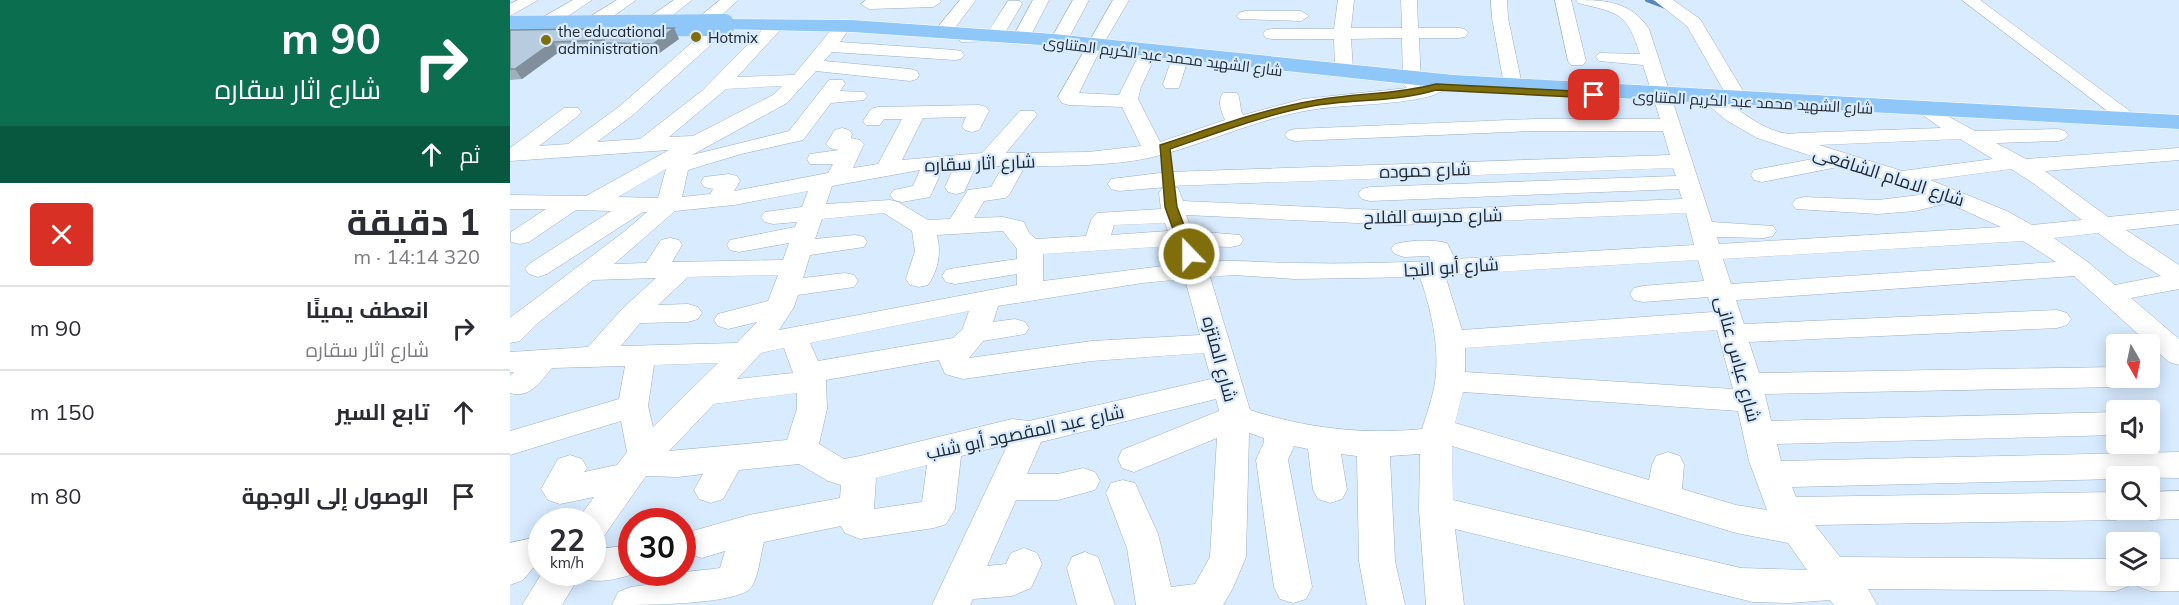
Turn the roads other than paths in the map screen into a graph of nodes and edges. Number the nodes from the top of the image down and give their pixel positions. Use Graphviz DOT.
graph roads {
  1 [pos="530,0"];
  2 [pos="584,0"];
  3 [pos="628,0"];
  4 [pos="684,0"];
  5 [pos="730,0"];
  6 [pos="968,0"];
  7 [pos="1041,0"];
  8 [pos="1081,0"];
  9 [pos="1121,0"];
  10 [pos="1499,0"];
  11 [pos="1563,0"];
  12 [pos="1584,0"];
  13 [pos="1663,0"];
  14 [pos="1970,0"];
  15 [pos="871,2"];
  16 [pos="1008,2"];
  17 [pos="510,12"];
  18 [pos="1245,16"];
  19 [pos="1337,16"];
  20 [pos="1409,16"];
  21 [pos="1605,21"];
  22 [pos="1636,22"];
  23 [pos="592,23"];
  24 [pos="544,24"];
  25 [pos="715,25"];
  26 [pos="510,26"];
  27 [pos="648,26"];
  28 [pos="847,27"];
  29 [pos="774,28"];
  30 [pos="903,30"];
  31 [pos="510,32"];
  32 [pos="1459,33"];
  33 [pos="1272,34"];
  34 [pos="946,35"];
  35 [pos="994,37"];
  36 [pos="1622,39"];
  37 [pos="1039,40"];
  38 [pos="1645,41"];
  39 [pos="828,46"];
  40 [pos="1094,47"];
  41 [pos="932,53"];
  42 [pos="954,54"];
  43 [pos="1147,55"];
  44 [pos="1605,57"];
  45 [pos="1179,59"];
  46 [pos="1652,60"];
  47 [pos="1577,61"];
  48 [pos="1344,69"];
  49 [pos="805,73"];
  50 [pos="910,75"];
  51 [pos="1412,81"];
  52 [pos="722,82"];
  53 [pos="1172,84"];
  54 [pos="1439,84"];
  55 [pos="1513,85"];
  56 [pos="1391,95"];
  57 [pos="1662,95"];
  58 [pos="857,96"];
  59 [pos="1230,97"];
  60 [pos="1724,98"];
  61 [pos="1129,101"];
  62 [pos="727,106"];
  63 [pos="1285,110"];
  64 [pos="1927,111"];
  65 [pos="571,112"];
  66 [pos="916,112"];
  67 [pos="1982,112"];
  68 [pos="759,115"];
  69 [pos="1028,115"];
  70 [pos="2129,118"];
  71 [pos="873,121"];
  72 [pos="2179,122"];
  73 [pos="1236,123"];
  74 [pos="1565,125"];
  75 [pos="1672,125"];
  76 [pos="972,126"];
  77 [pos="1513,126"];
  78 [pos="2179,127"];
  79 [pos="1463,128"];
  80 [pos="1400,130"];
  81 [pos="842,134"];
  82 [pos="1295,135"];
  83 [pos="1968,135"];
  84 [pos="2058,135"];
  85 [pos="1777,140"];
  86 [pos="646,145"];
  87 [pos="1523,147"];
  88 [pos="1578,148"];
  89 [pos="574,150"];
  90 [pos="2088,152"];
  91 [pos="686,153"];
  92 [pos="2179,154"];
  93 [pos="512,155"];
  94 [pos="927,157"];
  95 [pos="1304,159"];
  96 [pos="1925,159"];
  97 [pos="978,160"];
  98 [pos="1017,161"];
  99 [pos="1207,162"];
  100 [pos="1851,162"];
  101 [pos="2016,162"];
  102 [pos="1477,168"];
  103 [pos="886,169"];
  104 [pos="826,174"];
  105 [pos="1762,175"];
  106 [pos="1900,177"];
  107 [pos="1415,181"];
  108 [pos="1119,184"];
  109 [pos="1168,185"];
  110 [pos="956,187"];
  111 [pos="1370,194"];
  112 [pos="902,195"];
  113 [pos="1951,195"];
  114 [pos="512,203"];
  115 [pos="580,204"];
  116 [pos="1804,204"];
  117 [pos="668,205"];
  118 [pos="636,206"];
  119 [pos="1694,206"];
  120 [pos="773,217"];
  121 [pos="2179,217"];
  122 [pos="2102,224"];
  123 [pos="958,226"];
  124 [pos="923,228"];
  125 [pos="1764,231"];
  126 [pos="2029,233"];
  127 [pos="634,236"];
  128 [pos="520,237"];
  129 [pos="1231,240"];
  130 [pos="855,242"];
  131 [pos="739,245"];
  132 [pos="1404,249"];
  133 [pos="795,259"];
  134 [pos="1029,268"];
  135 [pos="1438,268"];
  136 [pos="2080,268"];
  137 [pos="538,269"];
  138 [pos="667,271"];
  139 [pos="2175,273"];
  140 [pos="955,276"];
  141 [pos="1198,278"];
  142 [pos="920,279"];
  143 [pos="595,281"];
  144 [pos="845,281"];
  145 [pos="1719,290"];
  146 [pos="1643,294"];
  147 [pos="2110,294"];
  148 [pos="1104,297"];
  149 [pos="986,300"];
  150 [pos="688,313"];
  151 [pos="632,315"];
  152 [pos="2057,319"];
  153 [pos="728,320"];
  154 [pos="1730,327"];
  155 [pos="1015,328"];
  156 [pos="510,334"];
  157 [pos="793,336"];
  158 [pos="967,340"];
  159 [pos="1450,340"];
  160 [pos="510,343"];
  161 [pos="1215,343"];
  162 [pos="748,349"];
  163 [pos="510,353"];
  164 [pos="641,355"];
  165 [pos="2179,355"];
  166 [pos="597,356"];
  167 [pos="514,373"];
  168 [pos="810,377"];
  169 [pos="2106,377"];
  170 [pos="1450,381"];
  171 [pos="1227,386"];
  172 [pos="1748,392"];
  173 [pos="705,394"];
  174 [pos="633,406"];
  175 [pos="1236,417"];
  176 [pos="2106,424"];
  177 [pos="1279,431"];
  178 [pos="1758,433"];
  179 [pos="1029,434"];
  180 [pos="1437,435"];
  181 [pos="1323,441"];
  182 [pos="510,443"];
  183 [pos="1373,445"];
  184 [pos="945,449"];
  185 [pos="804,451"];
  186 [pos="1134,459"];
  187 [pos="728,460"];
  188 [pos="636,464"];
  189 [pos="1668,465"];
  190 [pos="2179,465"];
  191 [pos="570,468"];
  192 [pos="860,469"];
  193 [pos="1771,475"];
  194 [pos="1083,481"];
  195 [pos="1005,487"];
  196 [pos="711,490"];
  197 [pos="1330,490"];
  198 [pos="1123,493"];
  199 [pos="1664,497"];
  200 [pos="856,504"];
  201 [pos="2106,506"];
  202 [pos="2160,506"];
  203 [pos="2179,506"];
  204 [pos="605,508"];
  205 [pos="1436,510"];
  206 [pos="1792,521"];
  207 [pos="749,530"];
  208 [pos="702,543"];
  209 [pos="528,553"];
  210 [pos="1024,564"];
  211 [pos="1085,568"];
  212 [pos="510,569"];
  213 [pos="2106,575"];
  214 [pos="2160,575"];
  215 [pos="2179,575"];
  216 [pos="553,586"];
  217 [pos="1293,587"];
  218 [pos="1842,587"];
  219 [pos="956,595"];
  220 [pos="668,602"];
  221 [pos="1204,602"];
  222 [pos="631,604"];
  223 [pos="541,605"];
  224 [pos="1096,605"];
  225 [pos="1157,605"];
  226 [pos="1386,605"];
  227 [pos="1445,605"];
  1 -- 17 [label="street"];
  2 -- 24 [label="street"];
  3 -- 23 [label="street"];
  4 -- 27 [label="street"];
  5 -- 25 [label="street"];
  6 -- 34 [label="street"];
  7 -- 37 [label="street"];
  8 -- 37 [label="street"];
  9 -- 40 [label="street"];
  10 -- 55 [label="street"];
  11 -- 47 [label="street"];
  12 -- 22 [label="street"];
  13 -- 60 [label="street"];
  14 -- 70 [label="street"];
  15 -- 28 [label="street"];
  15 -- 30 [label="street"];
  16 -- 35 [label="street"];
  18 -- 19 [label="street"];
  19 -- 20 [label="street"];
  19 -- 33 [label="street"];
  19 -- 48 [label="street"];
  20 -- 32 [label="street"];
  20 -- 51 [label="street"];
  21 -- 22 [label="street"];
  22 -- 38 [label="street, شارع عباس عنانى"];
  23 -- 24 [label="street"];
  23 -- 27 [label="street"];
  24 -- 26 [label="street"];
  25 -- 26 [label="main road, شارع الشهيد محمد عبد الكريم المتناوى, bridge"];
  25 -- 27 [label="street"];
  25 -- 28 [label="main road, شارع الشهيد محمد عبد الكريم المتناوى"];
  25 -- 29 [label="street"];
  25 -- 89 [label="street"];
  27 -- 31 [label="street"];
  28 -- 29 [label="street"];
  28 -- 30 [label="main road, شارع الشهيد محمد عبد الكريم المتناوى"];
  28 -- 34 [label="street"];
  28 -- 39 [label="street"];
  29 -- 52 [label="street"];
  30 -- 34 [label="main road, شارع الشهيد محمد عبد الكريم المتناوى"];
  34 -- 35 [label="main road, شارع الشهيد محمد عبد الكريم المتناوى"];
  34 -- 41 [label="street"];
  35 -- 37 [label="main road, شارع الشهيد محمد عبد الكريم المتناوى"];
  36 -- 38 [label="street"];
  37 -- 40 [label="main road, شارع الشهيد محمد عبد الكريم المتناوى"];
  38 -- 46 [label="street, شارع عباس عنانى"];
  39 -- 41 [label="street"];
  39 -- 49 [label="street"];
  40 -- 43 [label="main road, شارع الشهيد محمد عبد الكريم المتناوى"];
  40 -- 48 [label="main road, شارع الشهيد محمد عبد الكريم المتناوى"];
  40 -- 61 [label="street"];
  41 -- 42 [label="street"];
  43 -- 45 [label="main road, شارع الشهيد محمد عبد الكريم المتناوى"];
  43 -- 61 [label="street"];
  44 -- 46 [label="street"];
  45 -- 51 [label="main road, شارع الشهيد محمد عبد الكريم المتناوى"];
  45 -- 53 [label="street"];
  46 -- 57 [label="street, شارع عباس عنانى"];
  48 -- 51 [label="main road, شارع الشهيد محمد عبد الكريم المتناوى"];
  49 -- 50 [label="street"];
  49 -- 52 [label="street"];
  49 -- 68 [label="street"];
  51 -- 54 [label="main road, شارع الشهيد محمد عبد الكريم المتناوى"];
  52 -- 86 [label="street"];
  54 -- 55 [label="main road, شارع الشهيد محمد عبد الكريم المتناوى"];
  54 -- 56 [label="street, شارع اثار سقاره"];
  54 -- 57 [label="main road, شارع الشهيد محمد عبد الكريم المتناوى"];
  55 -- 57 [label="main road, شارع الشهيد محمد عبد الكريم المتناوى"];
  56 -- 63 [label="street, شارع اثار سقاره"];
  56 -- 80 [label="street"];
  57 -- 60 [label="main road, شارع الشهيد محمد عبد الكريم المتناوى"];
  57 -- 75 [label="street, شارع عباس عنانى"];
  58 -- 91 [label="street"];
  59 -- 73 [label="street"];
  60 -- 64 [label="main road, شارع الشهيد محمد عبد الكريم المتناوى"];
  60 -- 67 [label="main road, شارع الشهيد محمد عبد الكريم المتناوى"];
  60 -- 85 [label="street, شارع الامام الشافعى"];
  61 -- 109 [label="street, شارع المنتزه"];
  62 -- 68 [label="street"];
  63 -- 73 [label="street, شارع اثار سقاره"];
  63 -- 82 [label="street"];
  64 -- 67 [label="main road, شارع الشهيد محمد عبد الكريم المتناوى"];
  64 -- 83 [label="street"];
  65 -- 93 [label="street"];
  66 -- 71 [label="street"];
  66 -- 76 [label="street"];
  66 -- 103 [label="street"];
  67 -- 70 [label="main road, شارع الشهيد محمد عبد الكريم المتناوى"];
  67 -- 78 [label="main road, شارع الشهيد محمد عبد الكريم المتناوى"];
  68 -- 91 [label="street"];
  69 -- 97 [label="street"];
  70 -- 72 [label="main road, شارع الشهيد محمد عبد الكريم المتناوى"];
  73 -- 109 [label="street, شارع اثار سقاره"];
  74 -- 75 [label="street"];
  74 -- 77 [label="street"];
  74 -- 88 [label="street"];
  75 -- 119 [label="street, شارع عباس عنانى"];
  77 -- 79 [label="street"];
  77 -- 87 [label="street"];
  79 -- 80 [label="street"];
  79 -- 102 [label="street"];
  80 -- 82 [label="street"];
  80 -- 107 [label="street"];
  81 -- 104 [label="street"];
  82 -- 95 [label="street"];
  83 -- 84 [label="street"];
  83 -- 85 [label="street"];
  83 -- 101 [label="street"];
  85 -- 100 [label="street, شارع الامام الشافعى"];
  86 -- 89 [label="street"];
  86 -- 91 [label="street"];
  89 -- 93 [label="street"];
  90 -- 101 [label="street"];
  91 -- 115 [label="street"];
  91 -- 117 [label="street"];
  92 -- 101 [label="street"];
  94 -- 97 [label="street, شارع اثار سقاره"];
  94 -- 103 [label="street, شارع اثار سقاره"];
  94 -- 112 [label="street"];
  96 -- 100 [label="street"];
  97 -- 98 [label="street, شارع اثار سقاره"];
  97 -- 110 [label="street"];
  98 -- 109 [label="street, شارع اثار سقاره"];
  98 -- 123 [label="street"];
  99 -- 109 [label="street"];
  100 -- 105 [label="street"];
  100 -- 106 [label="street, شارع الامام الشافعى"];
  101 -- 106 [label="street"];
  101 -- 122 [label="street"];
  102 -- 107 [label="street, شارع حموده"];
  102 -- 119 [label="street, شارع حموده"];
  103 -- 104 [label="street, شارع اثار سقاره"];
  104 -- 117 [label="street, شارع اثار سقاره"];
  104 -- 133 [label="street"];
  106 -- 113 [label="street, شارع الامام الشافعى"];
  107 -- 109 [label="street, شارع حموده"];
  107 -- 111 [label="street"];
  107 -- 119 [label="street"];
  108 -- 109 [label="street"];
  109 -- 119 [label="street, شارع مدرسه الفلاح"];
  109 -- 129 [label="street"];
  109 -- 134 [label="street"];
  109 -- 141 [label="street, شارع المنتزه"];
  113 -- 116 [label="street"];
  113 -- 126 [label="street, شارع الامام الشافعى"];
  114 -- 115 [label="street, شارع اثار سقاره"];
  115 -- 118 [label="street, شارع اثار سقاره"];
  115 -- 128 [label="street"];
  117 -- 118 [label="street, شارع اثار سقاره"];
  117 -- 127 [label="street"];
  118 -- 137 [label="street"];
  119 -- 125 [label="street"];
  119 -- 126 [label="street"];
  119 -- 135 [label="street, شارع أبو النجا"];
  119 -- 145 [label="street, شارع عباس عنانى"];
  120 -- 133 [label="street"];
  121 -- 122 [label="street"];
  122 -- 126 [label="street"];
  122 -- 139 [label="street"];
  123 -- 124 [label="street"];
  123 -- 134 [label="street"];
  124 -- 133 [label="street"];
  124 -- 142 [label="street"];
  126 -- 136 [label="street, شارع الامام الشافعى"];
  127 -- 138 [label="street"];
  127 -- 143 [label="street"];
  130 -- 133 [label="street"];
  131 -- 133 [label="street"];
  132 -- 135 [label="street"];
  133 -- 138 [label="street"];
  133 -- 144 [label="street"];
  133 -- 153 [label="street"];
  133 -- 162 [label="street"];
  134 -- 140 [label="street"];
  134 -- 141 [label="street"];
  134 -- 149 [label="street"];
  135 -- 141 [label="street, شارع أبو النجا"];
  135 -- 159 [label="street"];
  136 -- 145 [label="street"];
  136 -- 147 [label="street, شارع الامام الشافعى"];
  138 -- 143 [label="street"];
  138 -- 151 [label="street"];
  139 -- 147 [label="street"];
  141 -- 148 [label="street"];
  141 -- 161 [label="street, شارع المنتزه"];
  143 -- 156 [label="street"];
  145 -- 146 [label="street"];
  145 -- 154 [label="street, شارع عباس عنانى"];
  147 -- 165 [label="street, شارع الامام الشافعى"];
  149 -- 157 [label="street"];
  149 -- 158 [label="street"];
  150 -- 151 [label="street"];
  151 -- 166 [label="street"];
  152 -- 154 [label="street"];
  154 -- 159 [label="street"];
  154 -- 172 [label="street, شارع عباس عنانى"];
  155 -- 158 [label="street"];
  157 -- 162 [label="street"];
  157 -- 168 [label="street"];
  158 -- 161 [label="street"];
  158 -- 168 [label="street"];
  159 -- 170 [label="street"];
  160 -- 163 [label="street"];
  161 -- 171 [label="street, شارع المنتزه"];
  162 -- 164 [label="street"];
  162 -- 173 [label="street"];
  164 -- 166 [label="street"];
  164 -- 174 [label="street"];
  166 -- 167 [label="street"];
  168 -- 173 [label="street"];
  168 -- 185 [label="street"];
  169 -- 172 [label="street"];
  170 -- 172 [label="street"];
  170 -- 180 [label="street"];
  171 -- 175 [label="street, شارع المنتزه"];
  171 -- 179 [label="street, شارع عبد المقصود أبو شنب"];
  172 -- 178 [label="street, شارع عباس عنانى"];
  173 -- 188 [label="street"];
  174 -- 182 [label="street"];
  174 -- 188 [label="street"];
  175 -- 177 [label="street"];
  175 -- 186 [label="street"];
  175 -- 221 [label="street, شارع المنتزه"];
  176 -- 178 [label="street"];
  177 -- 181 [label="street"];
  177 -- 217 [label="street"];
  178 -- 193 [label="street, شارع عباس عنانى"];
  179 -- 184 [label="street, شارع عبد المقصود أبو شنب"];
  179 -- 195 [label="street"];
  180 -- 183 [label="street"];
  180 -- 199 [label="street"];
  180 -- 205 [label="street"];
  181 -- 183 [label="street"];
  181 -- 197 [label="street"];
  183 -- 226 [label="street"];
  184 -- 192 [label="street, شارع عبد المقصود أبو شنب"];
  184 -- 200 [label="street"];
  185 -- 187 [label="street"];
  185 -- 192 [label="street, شارع عبد المقصود أبو شنب"];
  187 -- 188 [label="street"];
  187 -- 196 [label="street"];
  188 -- 191 [label="street"];
  188 -- 204 [label="street"];
  189 -- 199 [label="street"];
  190 -- 193 [label="street"];
  192 -- 200 [label="street"];
  193 -- 206 [label="street, شارع عباس عنانى"];
  194 -- 195 [label="street"];
  195 -- 219 [label="street"];
  198 -- 225 [label="street"];
  199 -- 206 [label="street"];
  200 -- 207 [label="street"];
  201 -- 206 [label="street"];
  202 -- 203 [label="street"];
  205 -- 218 [label="street"];
  205 -- 227 [label="street"];
  206 -- 218 [label="street, شارع عباس عنانى"];
  207 -- 208 [label="street"];
  207 -- 220 [label="street"];
  209 -- 212 [label="street"];
  210 -- 219 [label="street"];
  211 -- 224 [label="street"];
  213 -- 218 [label="street"];
  214 -- 215 [label="street"];
  216 -- 223 [label="street"];
  220 -- 222 [label="street"];
  221 -- 225 [label="street"];
}
